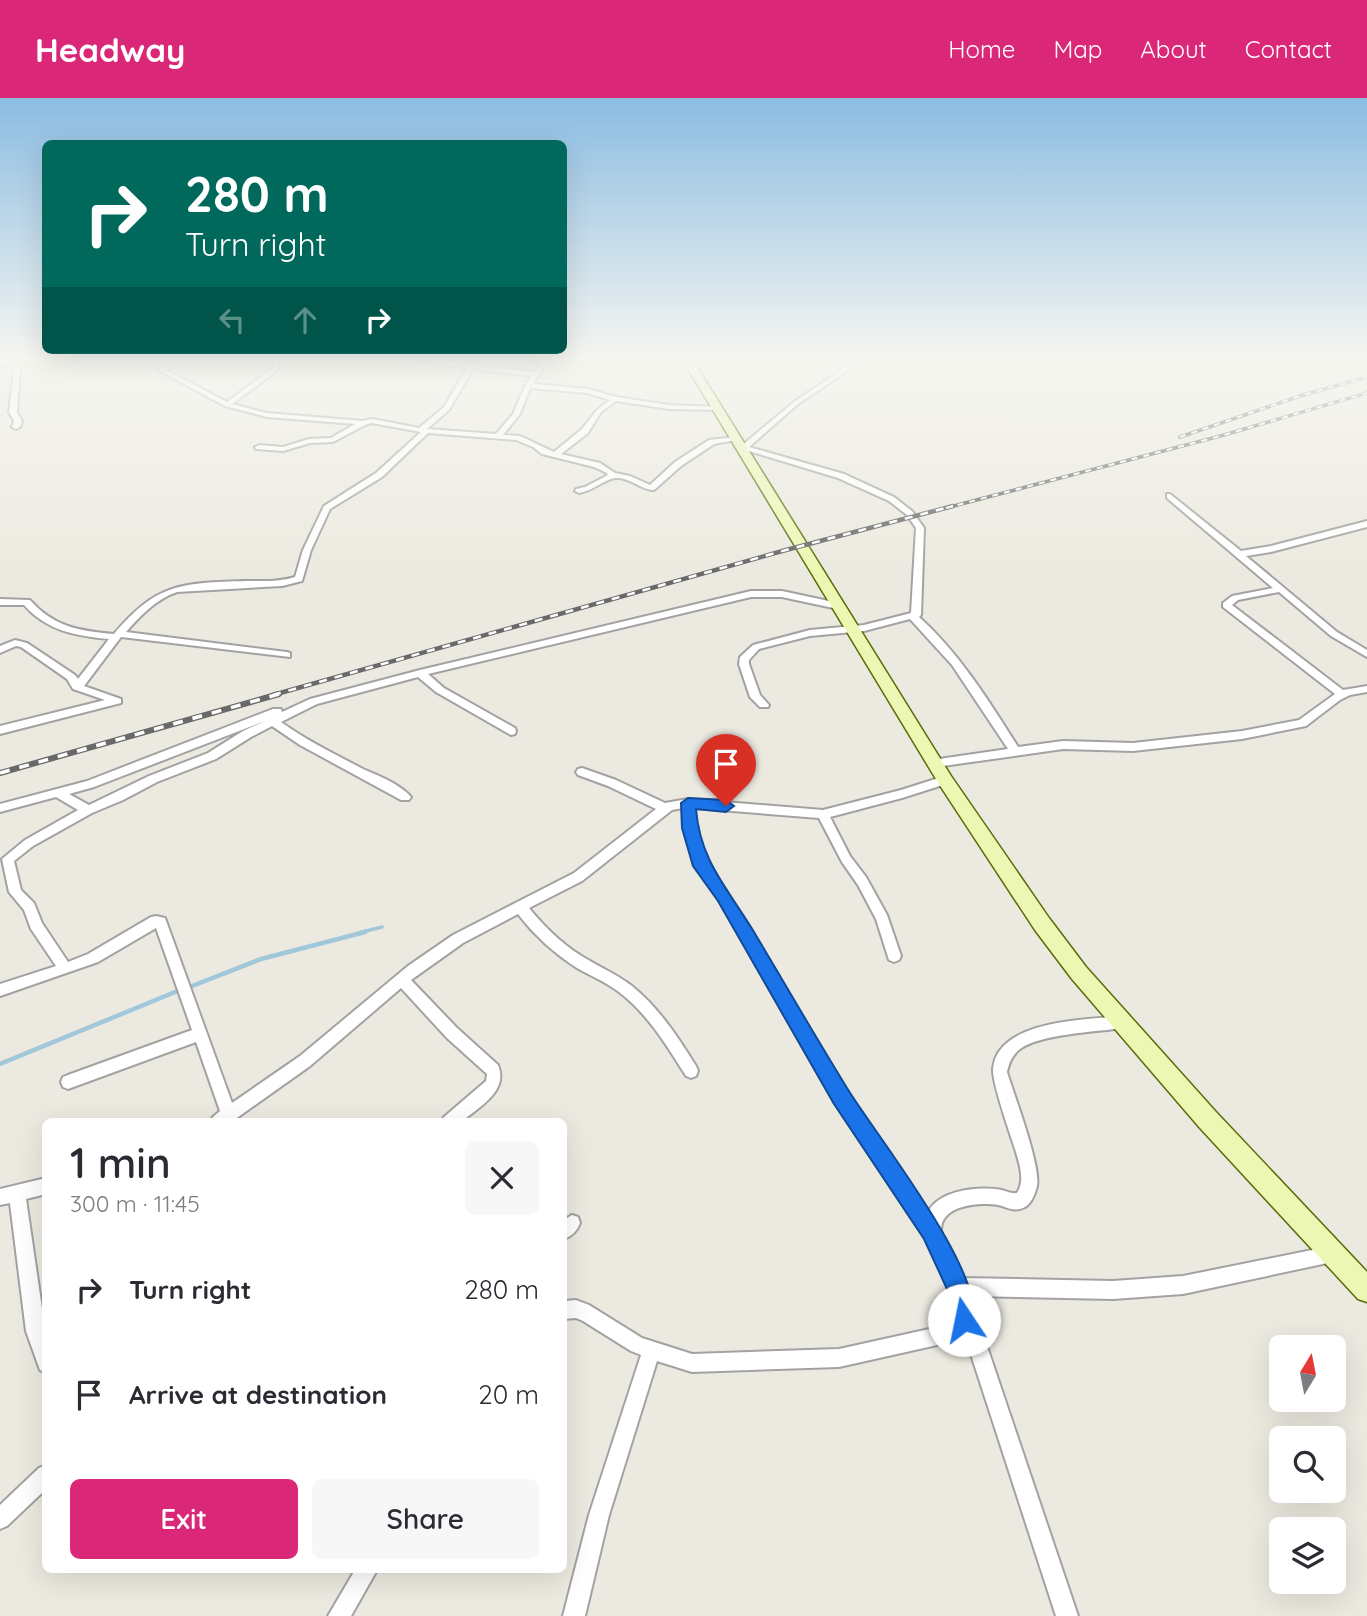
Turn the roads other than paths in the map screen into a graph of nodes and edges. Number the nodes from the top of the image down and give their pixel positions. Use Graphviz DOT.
graph roads {
  1 [pos="351,430"];
  2 [pos="423,430"];
  3 [pos="503,430"];
  4 [pos="586,430"];
  5 [pos="732,430"];
  6 [pos="758,430"];
  7 [pos="499,435"];
  8 [pos="740,443"];
  9 [pos="259,447"];
  10 [pos="555,455"];
  11 [pos="612,476"];
  12 [pos="579,491"];
  13 [pos="1170,496"];
  14 [pos="1367,524"];
  15 [pos="1241,554"];
  16 [pos="1281,589"];
  17 [pos="0,602"];
  18 [pos="838,606"];
  19 [pos="912,616"];
  20 [pos="853,629"];
  21 [pos="117,635"];
  22 [pos="0,650"];
  23 [pos="1367,654"];
  24 [pos="287,655"];
  25 [pos="420,673"];
  26 [pos="77,687"];
  27 [pos="1367,689"];
  28 [pos="1342,695"];
  29 [pos="314,701"];
  30 [pos="764,705"];
  31 [pos="273,721"];
  32 [pos="0,730"];
  33 [pos="511,731"];
  34 [pos="1015,751"];
  35 [pos="582,772"];
  36 [pos="941,772"];
  37 [pos="58,793"];
  38 [pos="405,797"];
  39 [pos="688,803"];
  40 [pos="0,808"];
  41 [pos="664,808"];
  42 [pos="88,810"];
  43 [pos="823,814"];
  44 [pos="4,861"];
  45 [pos="520,906"];
  46 [pos="894,956"];
  47 [pos="65,969"];
  48 [pos="401,979"];
  49 [pos="0,990"];
  50 [pos="1122,1022"];
  51 [pos="200,1034"];
  52 [pos="691,1071"];
  53 [pos="68,1082"];
  54 [pos="223,1118"];
  55 [pos="454,1118"];
  56 [pos="42,1187"];
  57 [pos="9,1195"];
  58 [pos="932,1232"];
  59 [pos="1332,1254"];
  60 [pos="958,1287"];
  61 [pos="1367,1290"];
  62 [pos="567,1310"];
  63 [pos="651,1351"];
  64 [pos="42,1352"];
  65 [pos="42,1479"];
  66 [pos="0,1519"];
  67 [pos="364,1573"];
  68 [pos="339,1616"];
  69 [pos="575,1616"];
  70 [pos="1067,1616"];
  1 -- 9 [label="street"];
  2 -- 7 [label="street"];
  2 -- 21 [label="street"];
  3 -- 7 [label="street"];
  4 -- 10 [label="street"];
  5 -- 8 [label="main road"];
  6 -- 8 [label="street"];
  7 -- 10 [label="street"];
  8 -- 11 [label="street"];
  8 -- 18 [label="main road"];
  8 -- 19 [label="street"];
  10 -- 11 [label="street"];
  11 -- 12 [label="street"];
  13 -- 15 [label="street"];
  14 -- 15 [label="street"];
  15 -- 16 [label="street"];
  16 -- 23 [label="street"];
  16 -- 28 [label="street"];
  17 -- 21 [label="street"];
  18 -- 20 [label="main road"];
  18 -- 25 [label="street"];
  19 -- 20 [label="street"];
  19 -- 34 [label="street"];
  20 -- 30 [label="street"];
  20 -- 36 [label="main road"];
  21 -- 24 [label="street"];
  21 -- 26 [label="street"];
  22 -- 26 [label="street"];
  25 -- 29 [label="street"];
  25 -- 33 [label="street"];
  26 -- 32 [label="street"];
  27 -- 28 [label="street"];
  28 -- 34 [label="street"];
  29 -- 31 [label="street"];
  29 -- 37 [label="street"];
  31 -- 38 [label="street"];
  31 -- 42 [label="street"];
  34 -- 36 [label="street"];
  35 -- 41 [label="street"];
  36 -- 43 [label="street"];
  36 -- 50 [label="main road"];
  37 -- 40 [label="street"];
  37 -- 42 [label="street"];
  39 -- 41 [label="street"];
  39 -- 43 [label="street"];
  39 -- 58 [label="street"];
  41 -- 45 [label="street"];
  42 -- 44 [label="street"];
  43 -- 46 [label="street"];
  44 -- 47 [label="street"];
  45 -- 48 [label="street"];
  45 -- 52 [label="street"];
  47 -- 49 [label="street"];
  47 -- 51 [label="street"];
  48 -- 54 [label="street"];
  48 -- 55 [label="street"];
  50 -- 58 [label="street"];
  50 -- 59 [label="main road"];
  51 -- 53 [label="street"];
  51 -- 54 [label="street"];
  56 -- 57 [label="street"];
  57 -- 64 [label="street"];
  58 -- 60 [label="street"];
  59 -- 60 [label="street"];
  59 -- 61 [label="main road"];
  60 -- 63 [label="street"];
  60 -- 70 [label="street"];
  62 -- 63 [label="street"];
  63 -- 69 [label="street"];
  65 -- 66 [label="street"];
  67 -- 68 [label="street"];
}
